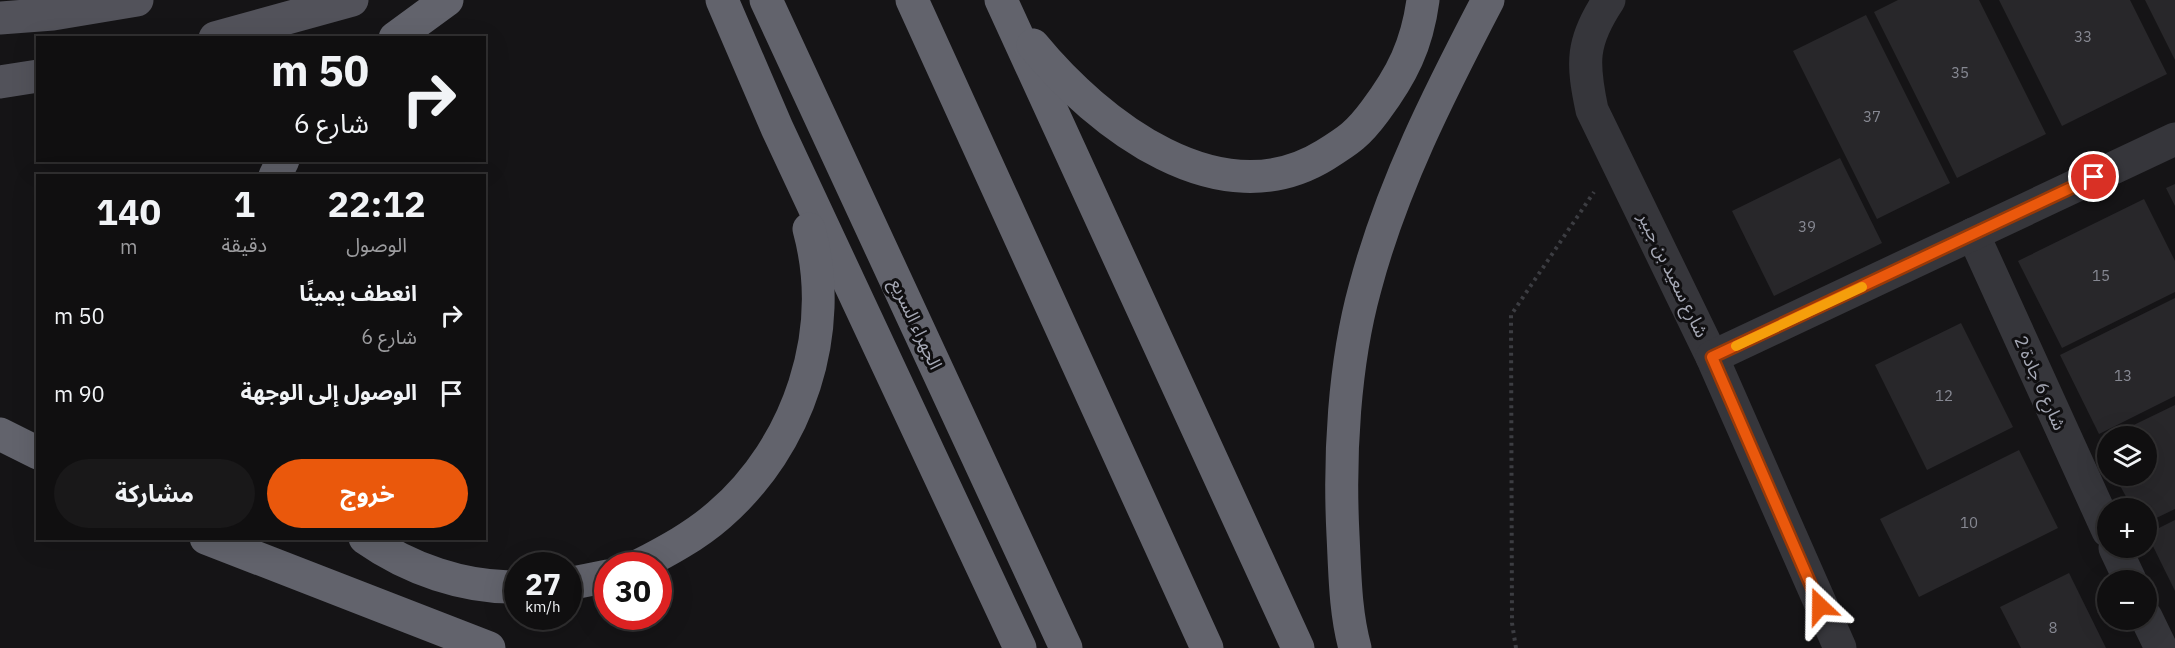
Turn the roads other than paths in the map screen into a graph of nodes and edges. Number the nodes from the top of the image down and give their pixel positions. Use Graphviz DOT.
graph roads {
  1 [pos="137,0"];
  2 [pos="352,0"];
  3 [pos="447,0"];
  4 [pos="722,0"];
  5 [pos="766,0"];
  6 [pos="912,0"];
  7 [pos="1423,0"];
  8 [pos="1488,0"];
  9 [pos="1609,0"];
  10 [pos="1003,6"];
  11 [pos="0,18"];
  12 [pos="222,36"];
  13 [pos="398,36"];
  14 [pos="36,76"];
  15 [pos="0,82"];
  16 [pos="777,128"];
  17 [pos="2175,139"];
  18 [pos="1973,234"];
  19 [pos="1712,357"];
  20 [pos="0,434"];
  21 [pos="36,452"];
  22 [pos="2097,507"];
  23 [pos="210,540"];
  24 [pos="368,540"];
  25 [pos="665,552"];
  26 [pos="504,586"];
  27 [pos="2152,630"];
  28 [pos="489,648"];
  29 [pos="1020,648"];
  30 [pos="1066,648"];
  31 [pos="1207,648"];
  32 [pos="1298,648"];
  33 [pos="1355,648"];
  34 [pos="1840,648"];
  35 [pos="2161,648"];
  1 -- 11 [label="main road"];
  2 -- 12 [label="main road"];
  3 -- 13 [label="highway"];
  4 -- 16 [label="highway"];
  5 -- 30 [label="highway, الجهراء السريع"];
  6 -- 31 [label="highway"];
  7 -- 10 [label="highway"];
  8 -- 33 [label="highway"];
  9 -- 19 [label="street, شارع سعيد بن جبير"];
  10 -- 32 [label="highway"];
  14 -- 15 [label="main road"];
  16 -- 25 [label="highway"];
  16 -- 29 [label="highway"];
  17 -- 18 [label="street"];
  18 -- 19 [label="street"];
  18 -- 22 [label="street, شارع 6 جادة 2"];
  19 -- 34 [label="street, شارع سعيد بن جبير"];
  20 -- 21 [label="highway"];
  23 -- 28 [label="highway"];
  24 -- 26 [label="highway"];
  27 -- 35 [label="street"];
}
